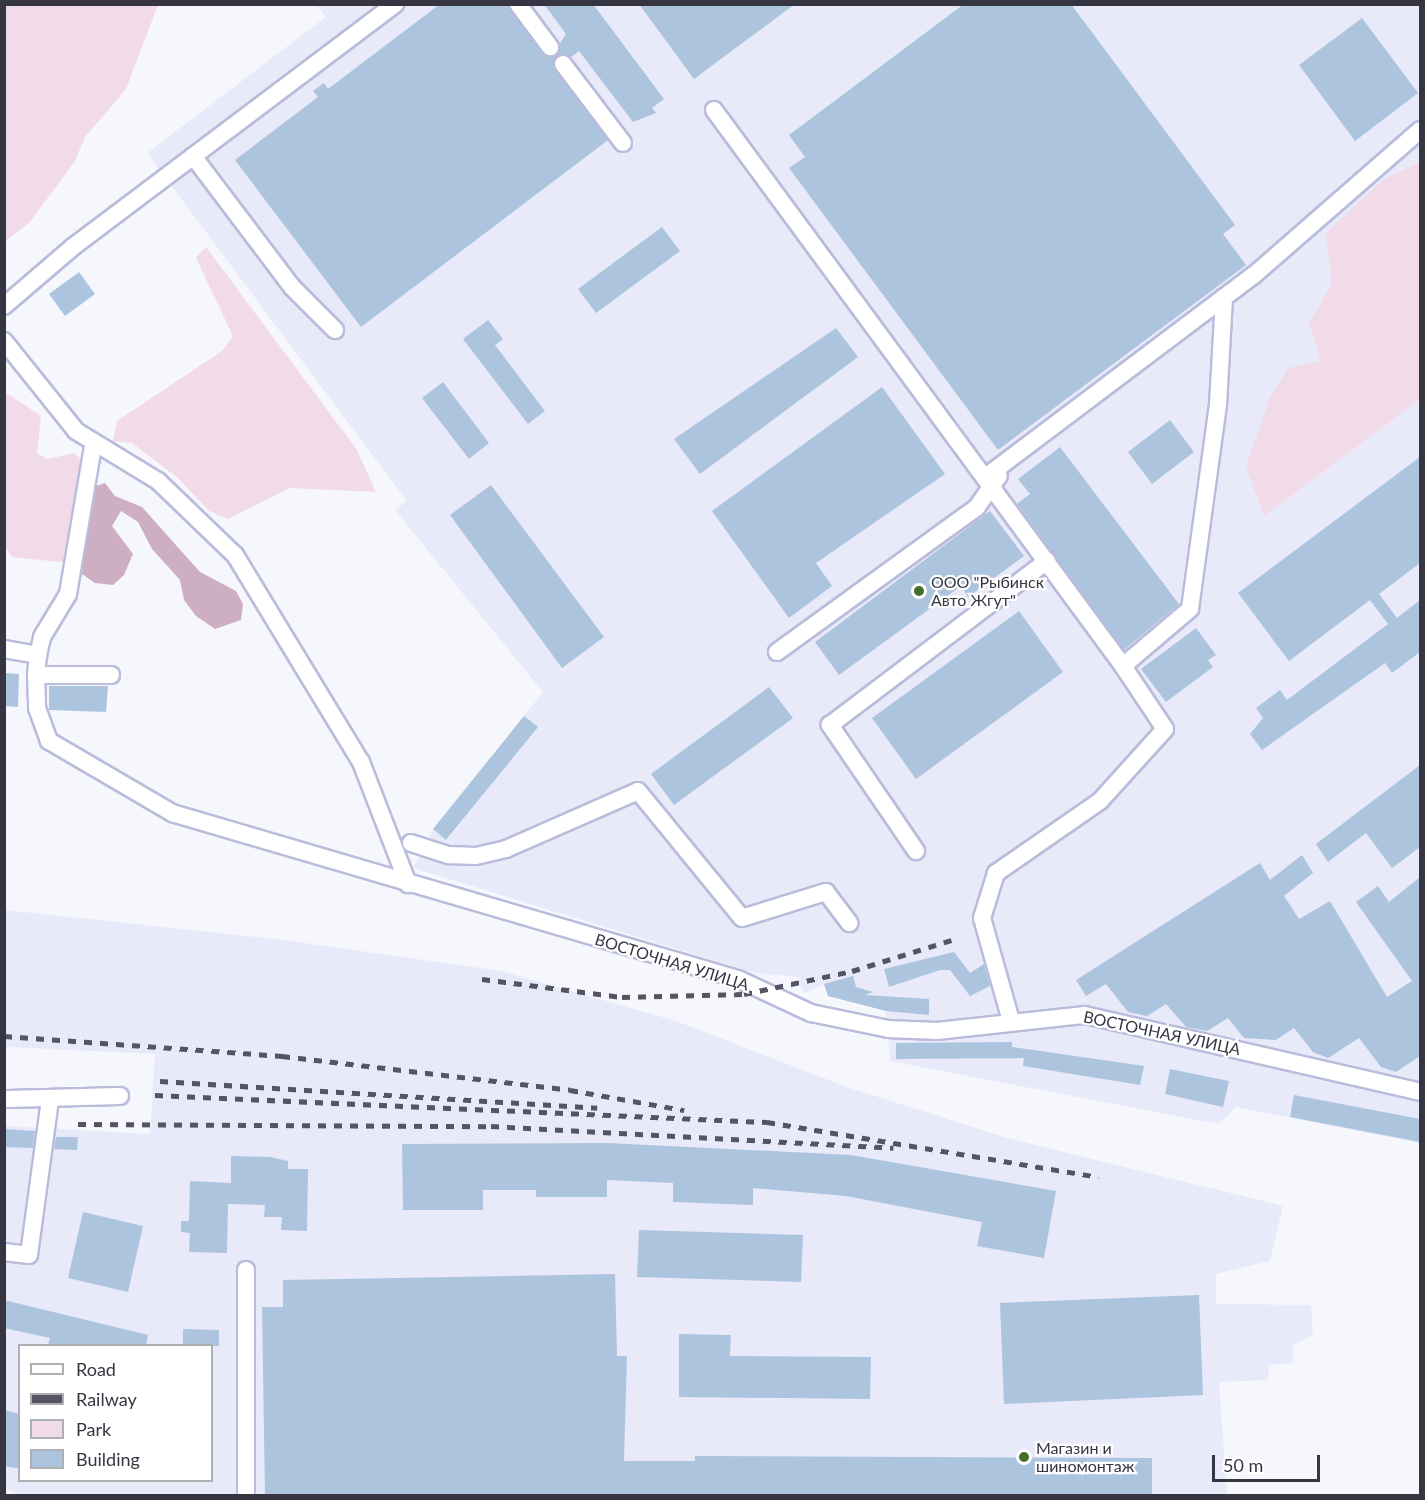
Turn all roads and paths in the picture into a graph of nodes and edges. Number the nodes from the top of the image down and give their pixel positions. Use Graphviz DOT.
graph roads {
  1 [pos="395,4"];
  2 [pos="518,4"];
  3 [pos="550,47"];
  4 [pos="563,64"];
  5 [pos="714,110"];
  6 [pos="1420,130"];
  7 [pos="623,143"];
  8 [pos="193,156"];
  9 [pos="1224,297"];
  10 [pos="4,306"];
  11 [pos="335,330"];
  12 [pos="4,341"];
  13 [pos="93,446"];
  14 [pos="990,481"];
  15 [pos="1047,561"];
  16 [pos="4,649"];
  17 [pos="777,652"];
  18 [pos="38,655"];
  19 [pos="1122,666"];
  20 [pos="36,675"];
  21 [pos="111,675"];
  22 [pos="411,843"];
  23 [pos="916,851"];
  24 [pos="408,884"];
  25 [pos="849,923"];
  26 [pos="1011,1021"];
  27 [pos="1420,1092"];
  28 [pos="120,1096"];
  29 [pos="4,1099"];
  30 [pos="50,1100"];
  31 [pos="4,1252"];
  32 [pos="246,1270"];
  33 [pos="246,1496"];
  1 -- 8 [label="street"];
  2 -- 3 [label="street"];
  4 -- 7 [label="street"];
  5 -- 14 [label="street"];
  6 -- 9 [label="street"];
  8 -- 10 [label="street"];
  8 -- 11 [label="street"];
  9 -- 14 [label="street"];
  9 -- 19 [label="street"];
  12 -- 13 [label="street"];
  13 -- 18 [label="street, ВОСТОЧНАЯ УЛИЦА"];
  13 -- 24 [label="street"];
  14 -- 15 [label="street"];
  14 -- 17 [label="street"];
  15 -- 19 [label="street"];
  15 -- 23 [label="street"];
  16 -- 18 [label="street"];
  18 -- 20 [label="street, ВОСТОЧНАЯ УЛИЦА"];
  19 -- 26 [label="street"];
  20 -- 21 [label="street"];
  20 -- 24 [label="street, ВОСТОЧНАЯ УЛИЦА"];
  22 -- 25 [label="street"];
  24 -- 26 [label="street, ВОСТОЧНАЯ УЛИЦА"];
  26 -- 27 [label="street, ВОСТОЧНАЯ УЛИЦА"];
  28 -- 30 [label="street"];
  29 -- 30 [label="street"];
  30 -- 31 [label="street"];
  32 -- 33 [label="street"];
}
